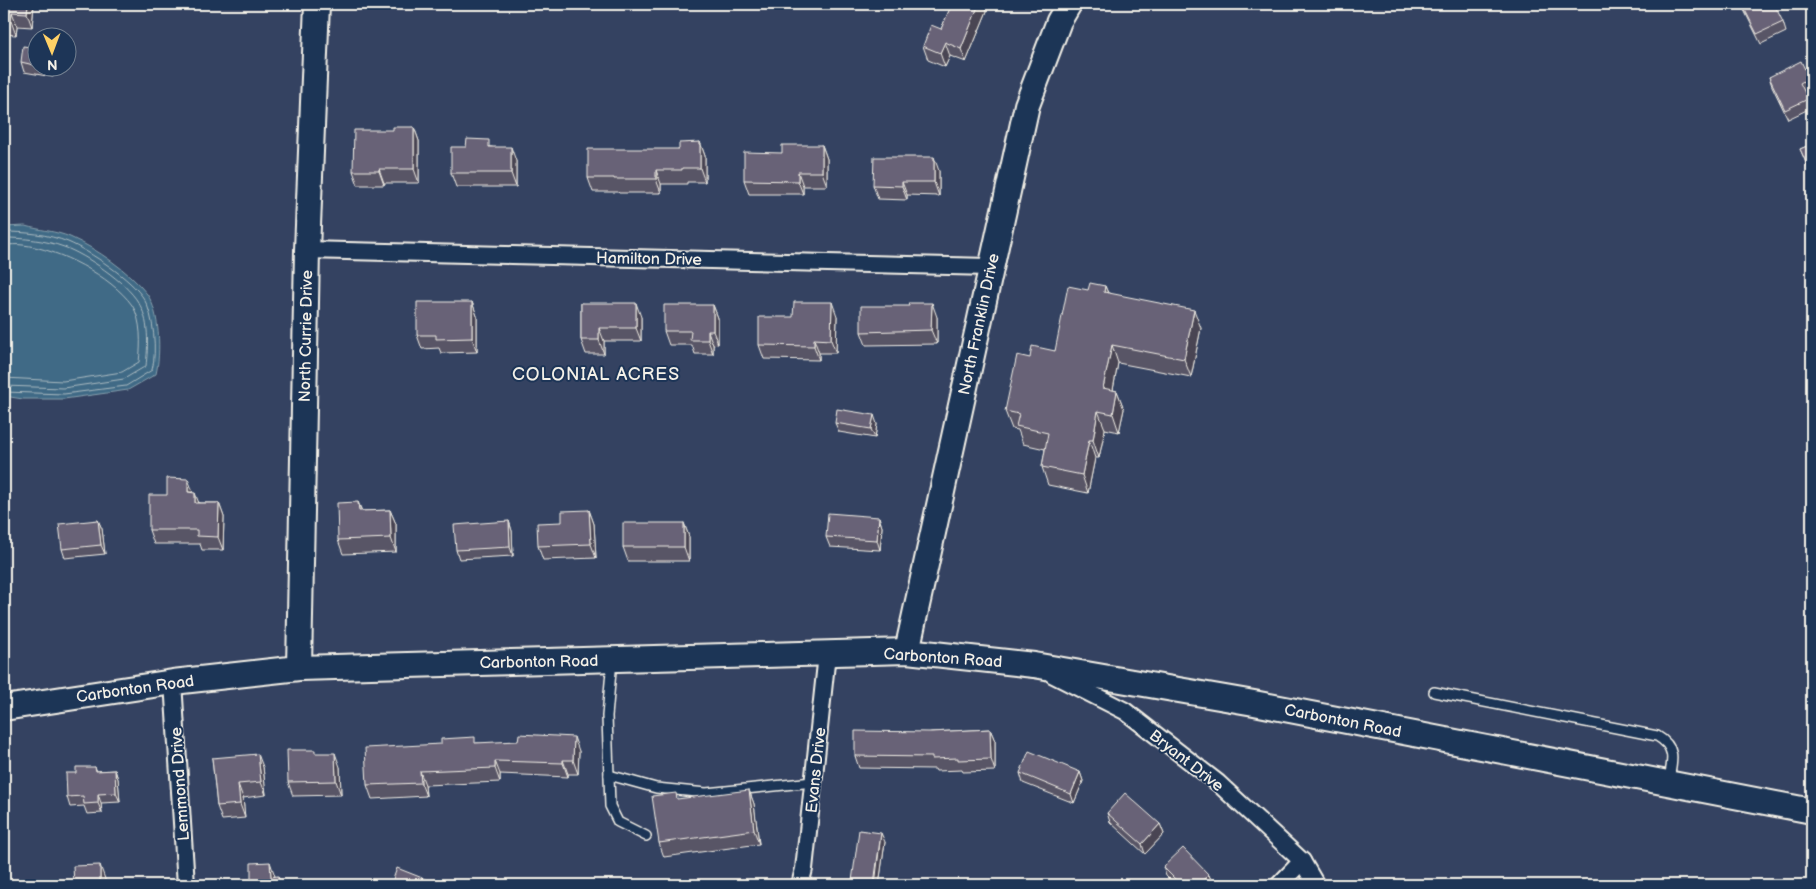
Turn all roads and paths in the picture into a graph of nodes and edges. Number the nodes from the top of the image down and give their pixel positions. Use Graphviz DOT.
graph roads {
  1 [pos="317,4"];
  2 [pos="1069,4"];
  3 [pos="307,250"];
  4 [pos="990,267"];
  5 [pos="907,651"];
  6 [pos="828,654"];
  7 [pos="612,660"];
  8 [pos="1034,665"];
  9 [pos="299,668"];
  10 [pos="172,682"];
  11 [pos="1434,692"];
  12 [pos="4,708"];
  13 [pos="609,775"];
  14 [pos="813,782"];
  15 [pos="1668,783"];
  16 [pos="1812,812"];
  17 [pos="646,836"];
  18 [pos="1302,861"];
  19 [pos="186,885"];
  20 [pos="800,885"];
  21 [pos="1279,885"];
  22 [pos="1316,885"];
  1 -- 3 [label="street, North Currie Drive"];
  2 -- 4 [label="street, North Franklin Drive"];
  3 -- 4 [label="street, Hamilton Drive"];
  3 -- 9 [label="street, North Currie Drive"];
  4 -- 5 [label="street, North Franklin Drive"];
  5 -- 6 [label="street, Carbonton Road"];
  5 -- 8 [label="street, Carbonton Road"];
  6 -- 7 [label="street, Carbonton Road"];
  6 -- 14 [label="street, Evans Drive"];
  7 -- 9 [label="street, Carbonton Road"];
  7 -- 13 [label="lane"];
  8 -- 15 [label="street, Carbonton Road"];
  8 -- 18 [label="street, Bryant Drive"];
  9 -- 10 [label="street, Carbonton Road"];
  10 -- 12 [label="street, Carbonton Road"];
  10 -- 19 [label="street, Lemmond Drive"];
  11 -- 15 [label="lane"];
  13 -- 14 [label="lane"];
  13 -- 17 [label="lane"];
  14 -- 20 [label="street, Evans Drive"];
  15 -- 16 [label="street, Carbonton Road"];
  18 -- 21 [label="street"];
  18 -- 22 [label="street, Bryant Drive"];
}
